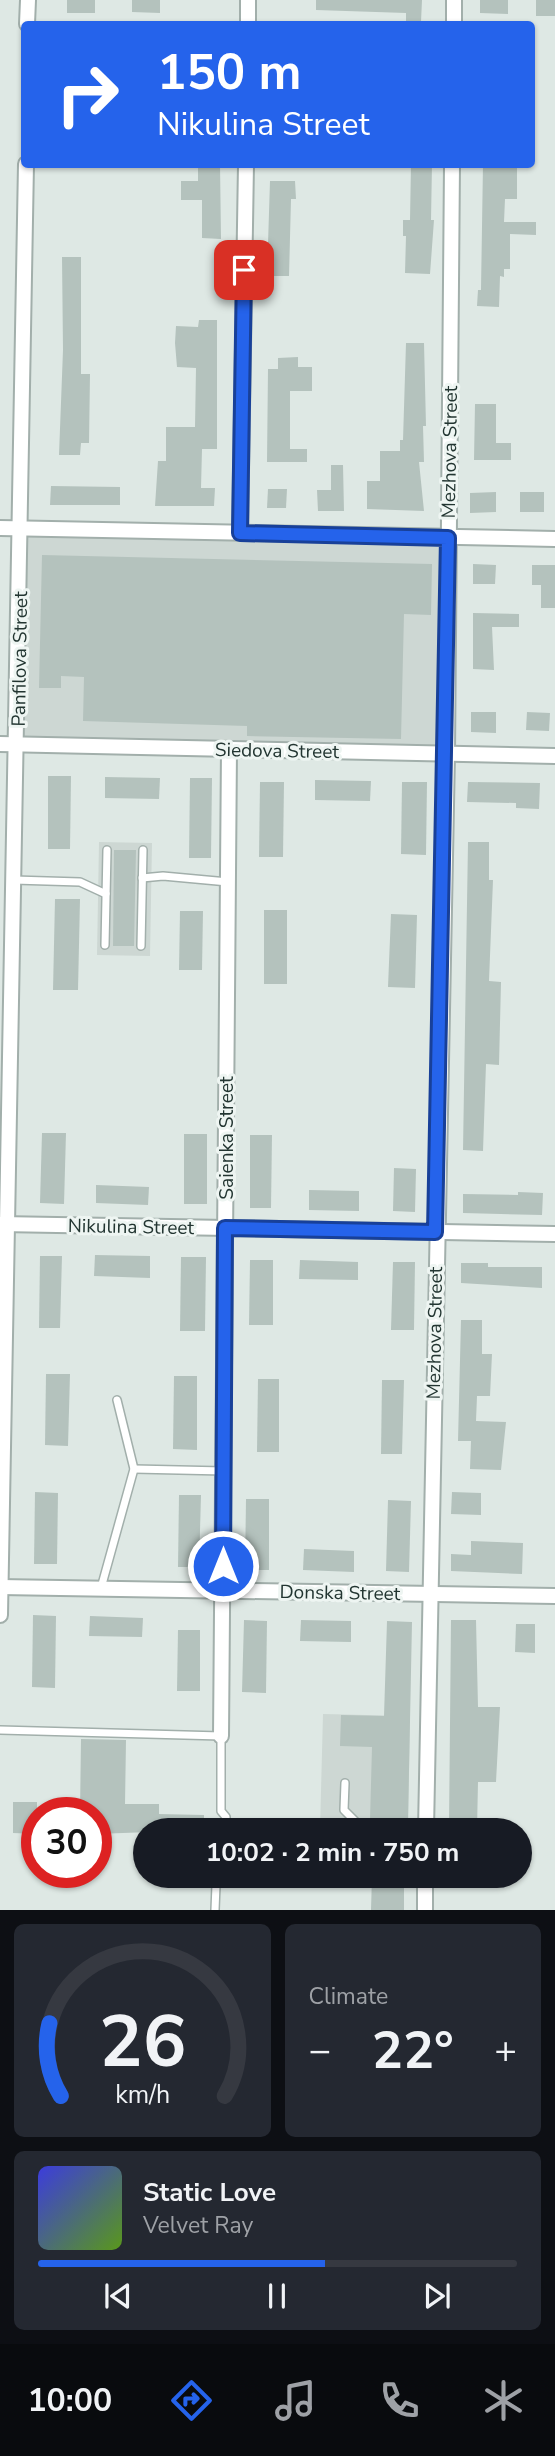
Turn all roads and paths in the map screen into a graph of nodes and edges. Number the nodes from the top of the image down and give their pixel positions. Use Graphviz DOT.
graph roads {
  1 [pos="28,0"];
  2 [pos="248,0"];
  3 [pos="454,0"];
  4 [pos="27,21"];
  5 [pos="248,21"];
  6 [pos="454,21"];
  7 [pos="26,168"];
  8 [pos="246,168"];
  9 [pos="452,168"];
  10 [pos="0,528"];
  11 [pos="21,528"];
  12 [pos="240,533"];
  13 [pos="448,538"];
  14 [pos="555,539"];
  15 [pos="0,744"];
  16 [pos="17,745"];
  17 [pos="229,749"];
  18 [pos="447,754"];
  19 [pos="555,756"];
  20 [pos="107,850"];
  21 [pos="143,850"];
  22 [pos="142,878"];
  23 [pos="14,880"];
  24 [pos="228,882"];
  25 [pos="106,894"];
  26 [pos="105,945"];
  27 [pos="141,946"];
  28 [pos="4,1224"];
  29 [pos="225,1228"];
  30 [pos="435,1232"];
  31 [pos="555,1234"];
  32 [pos="117,1400"];
  33 [pos="134,1469"];
  34 [pos="223,1471"];
  35 [pos="0,1587"];
  36 [pos="101,1588"];
  37 [pos="223,1590"];
  38 [pos="431,1594"];
  39 [pos="555,1596"];
  40 [pos="0,1615"];
  41 [pos="0,1730"];
  42 [pos="221,1737"];
  43 [pos="345,1783"];
  44 [pos="226,1818"];
  45 [pos="352,1818"];
  46 [pos="426,1818"];
  47 [pos="216,1888"];
  48 [pos="425,1888"];
  49 [pos="215,1910"];
  50 [pos="425,1910"];
  1 -- 4 [label="street"];
  2 -- 5 [label="street"];
  3 -- 6 [label="street"];
  7 -- 11 [label="street, Panfilova Street"];
  8 -- 12 [label="street"];
  9 -- 13 [label="street, Mezhova Street"];
  10 -- 11 [label="street"];
  11 -- 12 [label="street"];
  11 -- 16 [label="street, Panfilova Street"];
  12 -- 13 [label="street"];
  13 -- 14 [label="street"];
  13 -- 18 [label="street, Mezhova Street"];
  15 -- 16 [label="street, Siedova Street"];
  16 -- 17 [label="street, Siedova Street"];
  16 -- 23 [label="street, Panfilova Street"];
  17 -- 18 [label="street, Siedova Street"];
  17 -- 24 [label="street, Saienka Street"];
  18 -- 19 [label="street, Siedova Street"];
  18 -- 30 [label="street, Mezhova Street"];
  20 -- 25 [label="lane"];
  21 -- 22 [label="lane"];
  22 -- 24 [label="lane"];
  22 -- 27 [label="lane"];
  23 -- 25 [label="lane"];
  23 -- 28 [label="street, Panfilova Street"];
  24 -- 29 [label="street, Saienka Street"];
  25 -- 26 [label="lane"];
  28 -- 29 [label="street, Nikulina Street"];
  28 -- 35 [label="street, Panfilova Street"];
  29 -- 30 [label="street, Nikulina Street"];
  29 -- 34 [label="street, Saienka Street"];
  30 -- 31 [label="street, Nikulina Street"];
  30 -- 38 [label="street, Mezhova Street"];
  32 -- 33 [label="lane"];
  33 -- 34 [label="lane"];
  33 -- 36 [label="lane"];
  34 -- 37 [label="street, Saienka Street"];
  35 -- 36 [label="street, Donska Street"];
  35 -- 40 [label="street, Panfilova Street"];
  36 -- 37 [label="street, Donska Street"];
  37 -- 38 [label="street, Donska Street"];
  37 -- 42 [label="street, Saienka Street"];
  38 -- 39 [label="street, Donska Street"];
  38 -- 46 [label="street, Mezhova Street"];
  41 -- 42 [label="lane"];
  42 -- 44 [label="lane"];
  43 -- 45 [label="lane"];
  47 -- 49 [label="lane"];
  48 -- 50 [label="street"];
}
